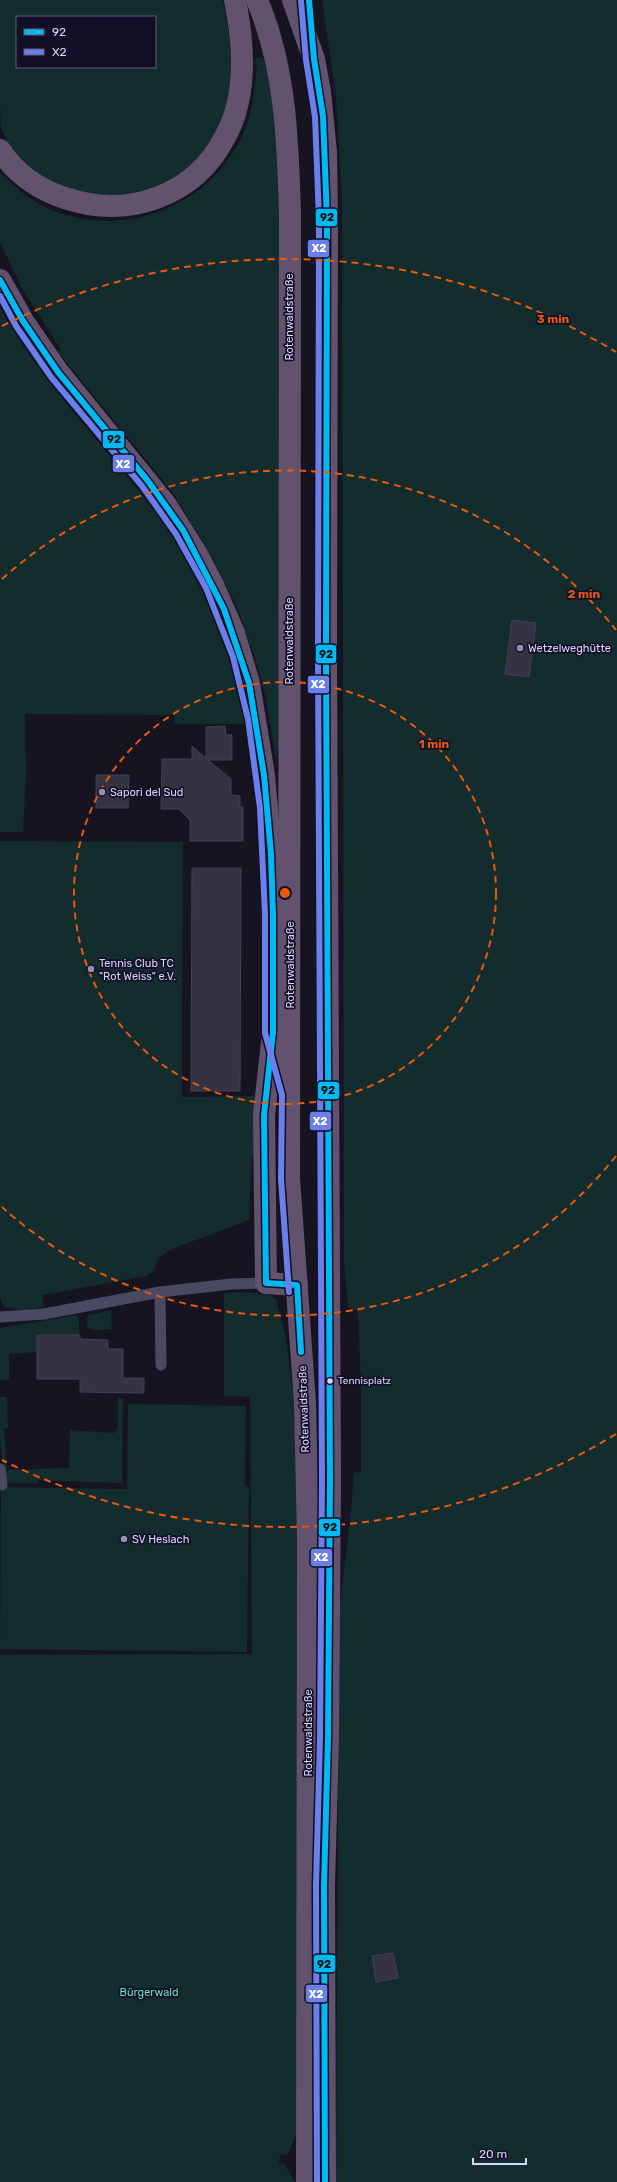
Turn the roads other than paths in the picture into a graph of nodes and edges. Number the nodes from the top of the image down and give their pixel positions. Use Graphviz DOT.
graph roads {
  1 [pos="235,0"];
  2 [pos="257,0"];
  3 [pos="293,0"];
  4 [pos="309,0"];
  5 [pos="314,59"];
  6 [pos="0,150"];
  7 [pos="0,280"];
  8 [pos="273,1032"];
  9 [pos="290,1094"];
  10 [pos="266,1283"];
  11 [pos="296,1285"];
  12 [pos="160,1292"];
  13 [pos="0,1317"];
  14 [pos="161,1365"];
  15 [pos="0,1469"];
  16 [pos="2,1485"];
  17 [pos="307,2182"];
  18 [pos="325,2182"];
  1 -- 6 [label="highway"];
  2 -- 9 [label="highway, Rotenwaldstraße"];
  3 -- 5 [label="highway, Rotenwaldstraße"];
  4 -- 5 [label="highway"];
  5 -- 18 [label="highway, Rotenwaldstraße"];
  7 -- 8 [label="highway"];
  8 -- 9 [label="highway"];
  8 -- 10 [label="highway"];
  9 -- 11 [label="highway, Rotenwaldstraße"];
  10 -- 11 [label="highway"];
  10 -- 12 [label="lane"];
  11 -- 17 [label="highway, Rotenwaldstraße"];
  12 -- 13 [label="lane"];
  12 -- 14 [label="lane"];
  15 -- 16 [label="lane"];
}
